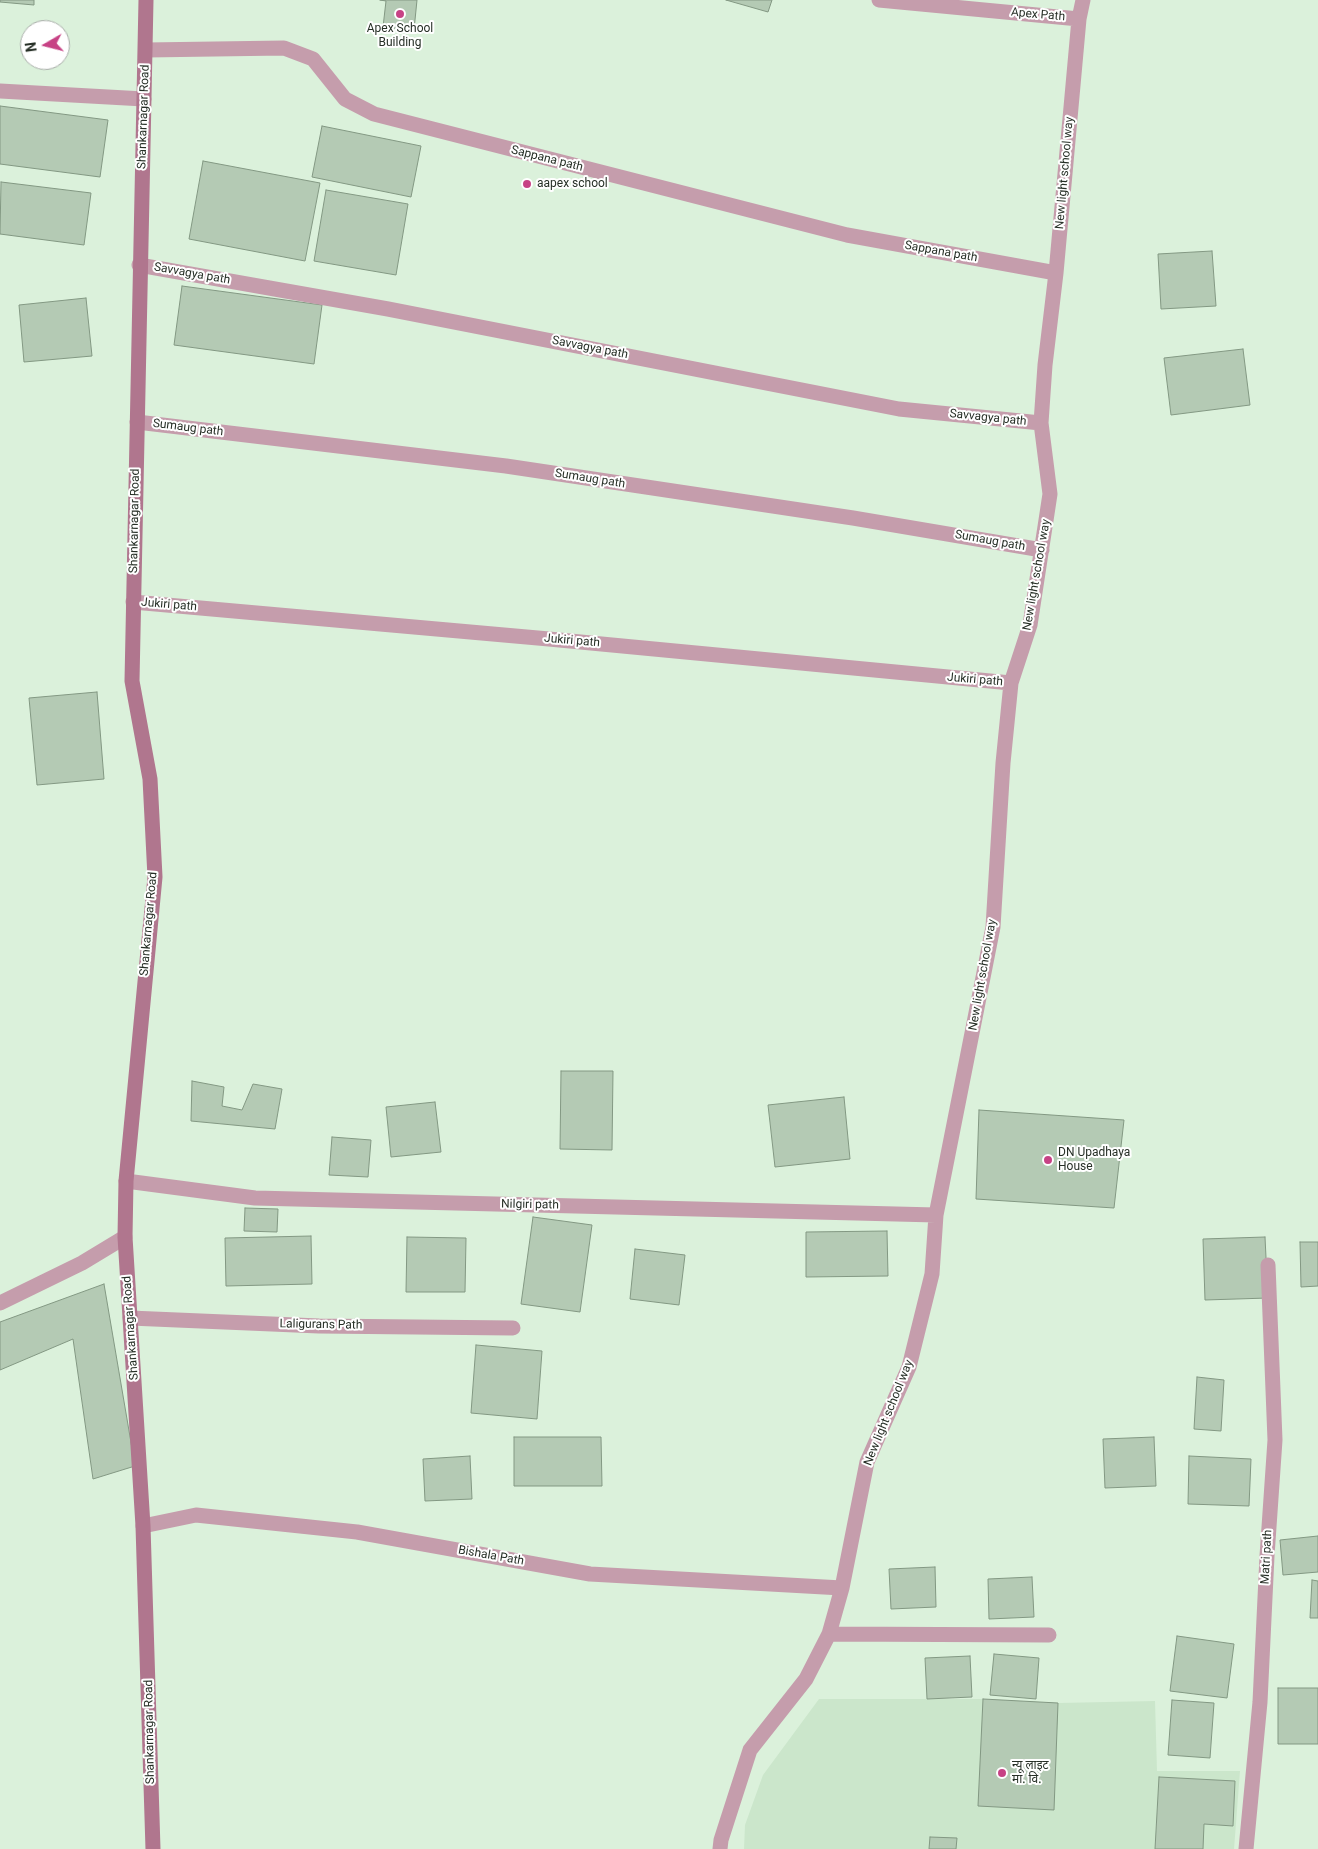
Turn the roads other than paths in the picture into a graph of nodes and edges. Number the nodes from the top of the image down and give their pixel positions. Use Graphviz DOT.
graph roads {
  1 [pos="146,0"];
  2 [pos="879,0"];
  3 [pos="1083,0"];
  4 [pos="1079,19"];
  5 [pos="146,50"];
  6 [pos="0,91"];
  7 [pos="144,98"];
  8 [pos="139,265"];
  9 [pos="1056,273"];
  10 [pos="136,422"];
  11 [pos="1041,423"];
  12 [pos="1042,550"];
  13 [pos="133,602"];
  14 [pos="1011,683"];
  15 [pos="126,1181"];
  16 [pos="936,1216"];
  17 [pos="125,1238"];
  18 [pos="1268,1265"];
  19 [pos="0,1303"];
  20 [pos="130,1318"];
  21 [pos="513,1328"];
  22 [pos="143,1526"];
  23 [pos="842,1588"];
  24 [pos="829,1634"];
  25 [pos="1048,1635"];
  26 [pos="153,1849"];
  27 [pos="720,1849"];
  28 [pos="1246,1849"];
  1 -- 5 [label="street, Shankarnagar Road"];
  2 -- 4 [label="street, Apex Path"];
  3 -- 4 [label="street, New light school way"];
  4 -- 9 [label="street, New light school way"];
  5 -- 7 [label="street, Shankarnagar Road"];
  5 -- 9 [label="street, Sappana path"];
  6 -- 7 [label="street"];
  7 -- 8 [label="street, Shankarnagar Road"];
  8 -- 10 [label="street, Shankarnagar Road"];
  8 -- 11 [label="street, Savvagya path"];
  9 -- 11 [label="street, New light school way"];
  10 -- 12 [label="street, Sumaug path"];
  10 -- 13 [label="street, Shankarnagar Road"];
  11 -- 12 [label="street, New light school way"];
  12 -- 14 [label="street, New light school way"];
  13 -- 14 [label="street, Jukiri path"];
  13 -- 15 [label="street, Shankarnagar Road"];
  14 -- 16 [label="street, New light school way"];
  15 -- 16 [label="street, Nilgiri path"];
  15 -- 17 [label="street, Shankarnagar Road"];
  16 -- 23 [label="street, New light school way"];
  17 -- 19 [label="street"];
  17 -- 20 [label="street, Shankarnagar Road"];
  18 -- 28 [label="street, Matri path"];
  20 -- 21 [label="street, Laligurans Path"];
  20 -- 22 [label="street, Shankarnagar Road"];
  22 -- 23 [label="street, Bishala Path"];
  22 -- 26 [label="street, Shankarnagar Road"];
  23 -- 24 [label="street, New light school way"];
  24 -- 25 [label="street"];
  24 -- 27 [label="street, New light school way"];
}
